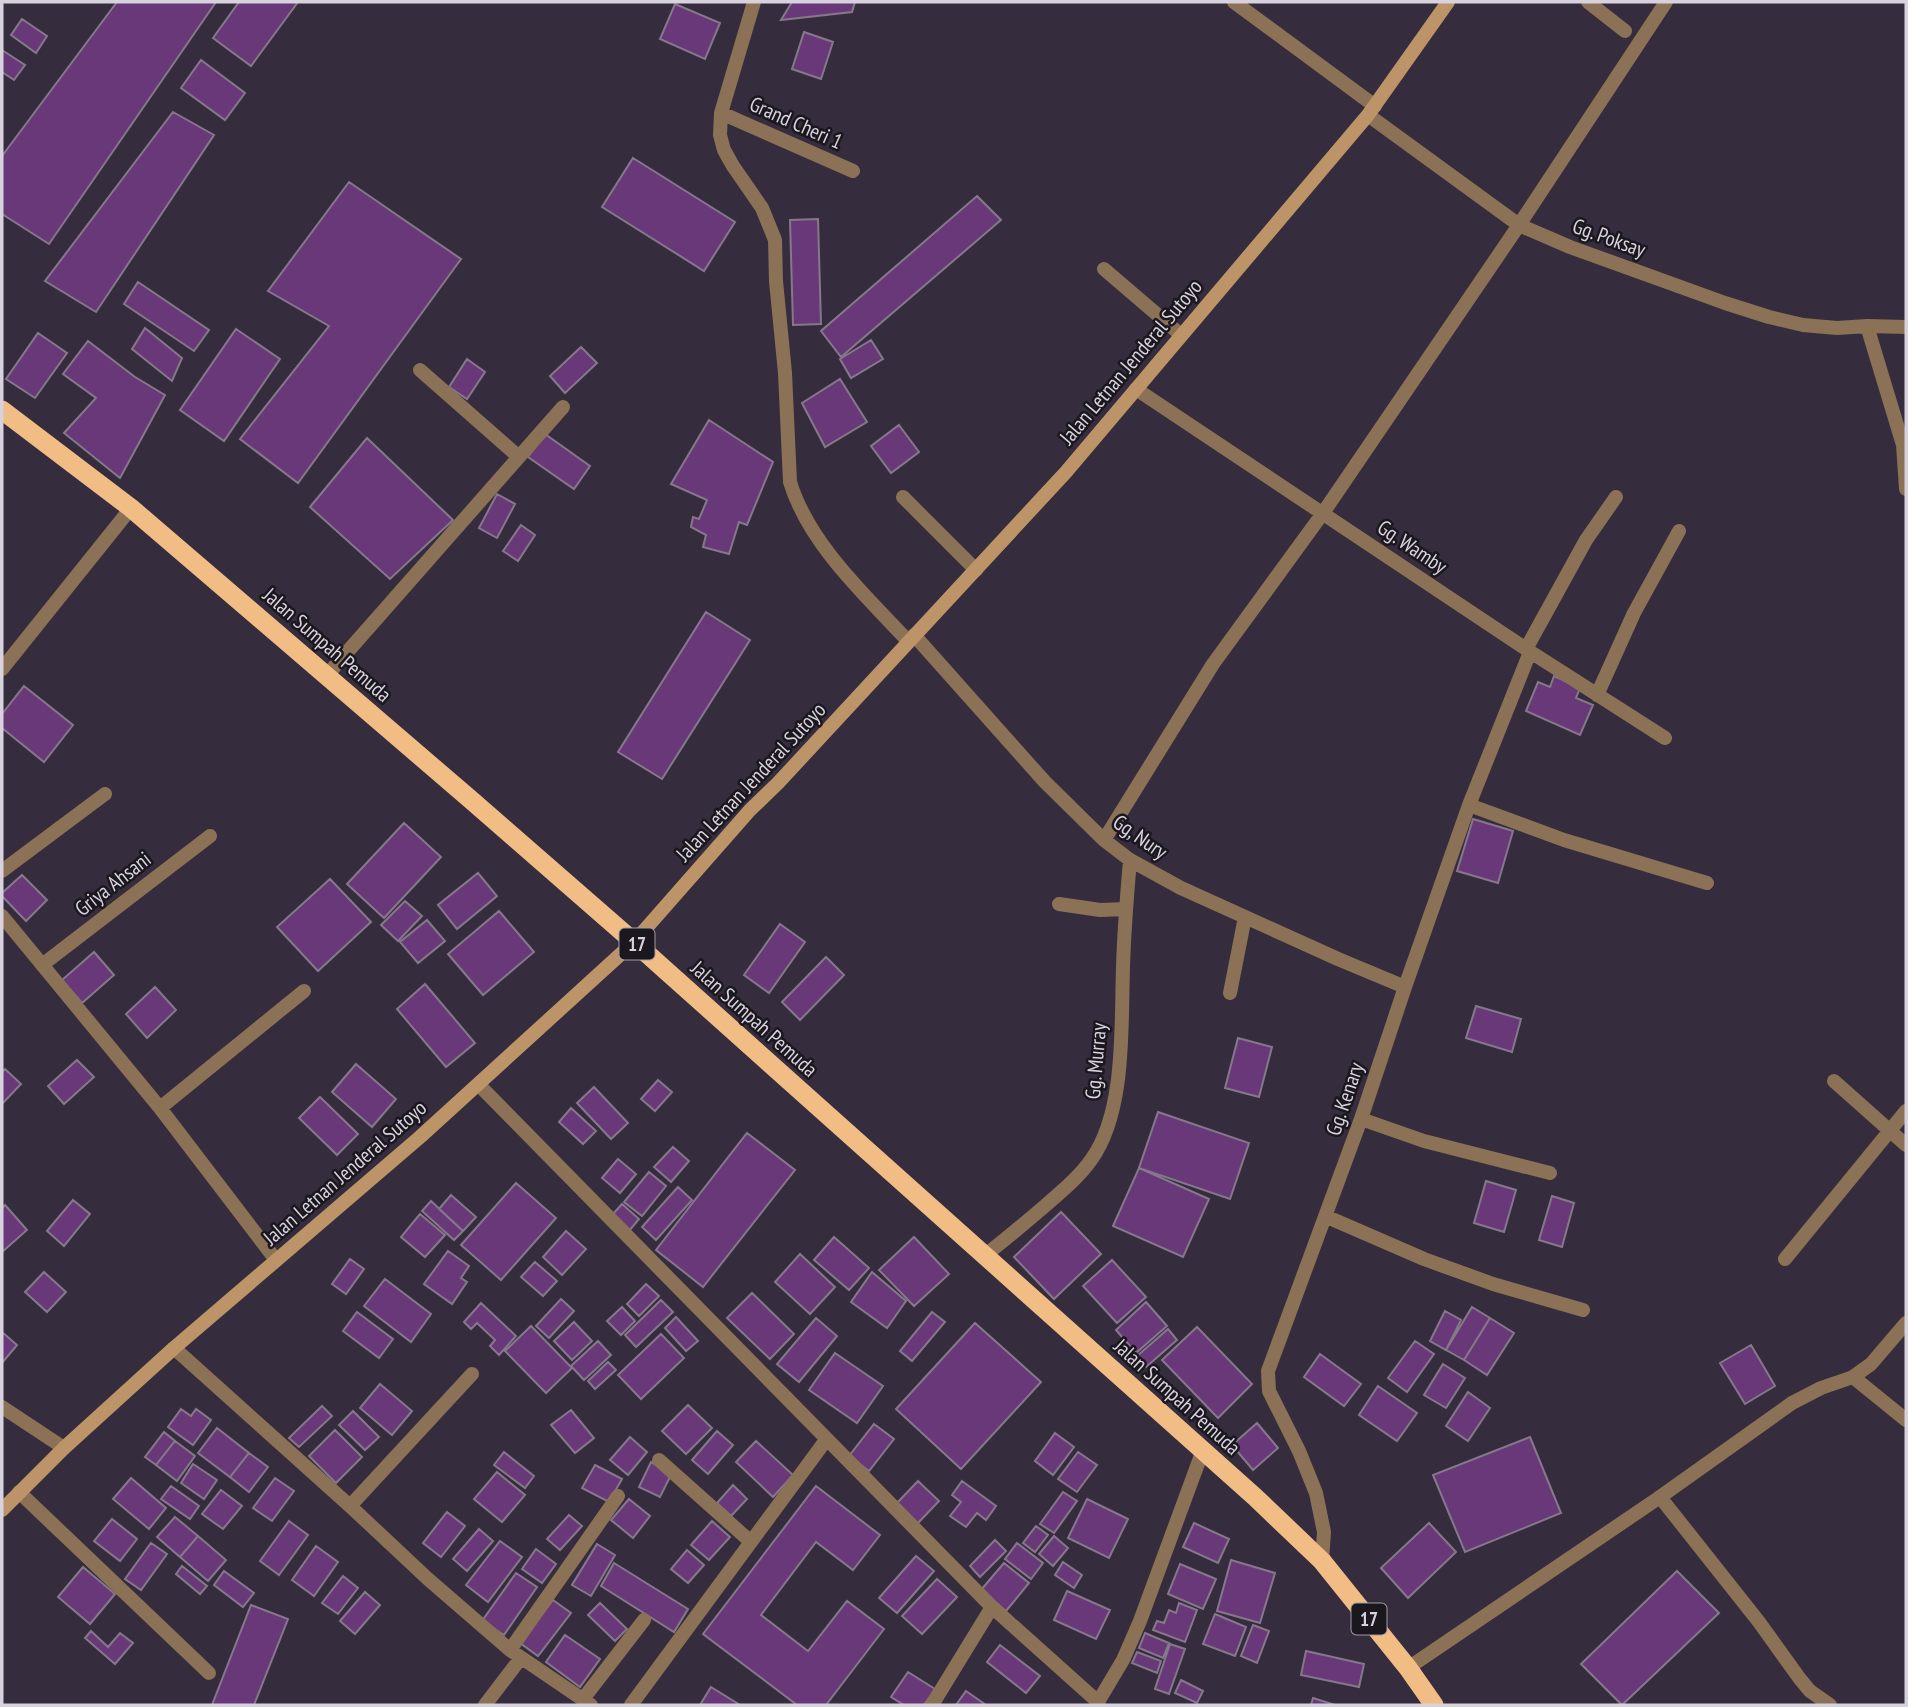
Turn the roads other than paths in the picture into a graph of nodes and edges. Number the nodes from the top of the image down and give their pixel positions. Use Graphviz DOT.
graph roads {
  1 [pos="754,2"];
  2 [pos="1234,2"];
  3 [pos="1448,2"];
  4 [pos="1588,2"];
  5 [pos="1666,2"];
  6 [pos="1625,31"];
  7 [pos="1371,110"];
  8 [pos="721,113"];
  9 [pos="853,171"];
  10 [pos="1519,225"];
  11 [pos="1104,269"];
  12 [pos="1867,326"];
  13 [pos="1906,327"];
  14 [pos="1181,335"];
  15 [pos="420,370"];
  16 [pos="1136,389"];
  17 [pos="563,407"];
  18 [pos="2,410"];
  19 [pos="519,457"];
  20 [pos="1906,489"];
  21 [pos="904,497"];
  22 [pos="1616,497"];
  23 [pos="131,508"];
  24 [pos="1323,513"];
  25 [pos="1679,531"];
  26 [pos="976,570"];
  27 [pos="911,638"];
  28 [pos="1527,651"];
  29 [pos="2,669"];
  30 [pos="327,675"];
  31 [pos="1597,695"];
  32 [pos="1665,738"];
  33 [pos="105,794"];
  34 [pos="1469,805"];
  35 [pos="210,836"];
  36 [pos="1104,840"];
  37 [pos="1130,860"];
  38 [pos="2,871"];
  39 [pos="1707,883"];
  40 [pos="1059,904"];
  41 [pos="1126,909"];
  42 [pos="2,916"];
  43 [pos="1245,918"];
  44 [pos="634,942"];
  45 [pos="42,965"];
  46 [pos="1405,987"];
  47 [pos="304,990"];
  48 [pos="1230,993"];
  49 [pos="1834,1081"];
  50 [pos="479,1086"];
  51 [pos="160,1108"];
  52 [pos="1906,1111"];
  53 [pos="1361,1119"];
  54 [pos="1890,1132"];
  55 [pos="1906,1145"];
  56 [pos="1550,1173"];
  57 [pos="1325,1216"];
  58 [pos="984,1256"];
  59 [pos="276,1259"];
  60 [pos="1785,1259"];
  61 [pos="1583,1310"];
  62 [pos="1906,1323"];
  63 [pos="174,1348"];
  64 [pos="472,1374"];
  65 [pos="1853,1377"];
  66 [pos="2,1407"];
  67 [pos="1906,1420"];
  68 [pos="826,1440"];
  69 [pos="64,1448"];
  70 [pos="1203,1450"];
  71 [pos="659,1460"];
  72 [pos="19,1492"];
  73 [pos="618,1496"];
  74 [pos="1660,1497"];
  75 [pos="350,1506"];
  76 [pos="2,1510"];
  77 [pos="751,1542"];
  78 [pos="1322,1561"];
  79 [pos="992,1607"];
  80 [pos="644,1620"];
  81 [pos="516,1654"];
  82 [pos="1408,1668"];
  83 [pos="209,1673"];
  84 [pos="587,1702"];
  85 [pos="1098,1703"];
  86 [pos="485,1705"];
  87 [pos="631,1705"];
  88 [pos="932,1705"];
  89 [pos="1434,1705"];
  90 [pos="1830,1705"];
  1 -- 8 [label="street"];
  2 -- 7 [label="street, Gg. Poksay"];
  3 -- 7 [label="main road, Jalan Letnan Jenderal Sutoyo"];
  4 -- 6 [label="street"];
  5 -- 10 [label="street"];
  7 -- 10 [label="street, Gg. Poksay"];
  7 -- 14 [label="main road, Jalan Letnan Jenderal Sutoyo"];
  8 -- 9 [label="street, Grand Cheri 1"];
  8 -- 27 [label="street, Gg, Nury"];
  10 -- 12 [label="street, Gg. Poksay"];
  10 -- 24 [label="street"];
  11 -- 14 [label="street"];
  12 -- 13 [label="street, Gg. Poksay"];
  12 -- 20 [label="street"];
  14 -- 16 [label="main road, Jalan Letnan Jenderal Sutoyo"];
  15 -- 19 [label="street"];
  16 -- 24 [label="street, Gg. Wamby"];
  16 -- 26 [label="main road, Jalan Letnan Jenderal Sutoyo"];
  17 -- 19 [label="street"];
  18 -- 23 [label="highway, Jalan Sumpah Pemuda / 17"];
  19 -- 30 [label="street"];
  21 -- 26 [label="street"];
  22 -- 28 [label="street, Gg. Kenary"];
  23 -- 29 [label="street"];
  23 -- 30 [label="highway, Jalan Sumpah Pemuda / 17"];
  24 -- 28 [label="street, Gg. Wamby"];
  24 -- 36 [label="street"];
  25 -- 31 [label="street"];
  26 -- 27 [label="main road, Jalan Letnan Jenderal Sutoyo"];
  27 -- 36 [label="street, Gg, Nury"];
  27 -- 44 [label="main road, Jalan Letnan Jenderal Sutoyo"];
  28 -- 31 [label="street, Gg. Wamby"];
  28 -- 34 [label="street, Gg. Kenary"];
  30 -- 44 [label="highway, Jalan Sumpah Pemuda / 17"];
  31 -- 32 [label="street, Gg. Wamby"];
  33 -- 38 [label="street"];
  34 -- 39 [label="street"];
  34 -- 46 [label="street, Gg. Kenary"];
  35 -- 45 [label="street, Griya Ahsani"];
  36 -- 37 [label="street, Gg, Nury"];
  37 -- 41 [label="street, Gg. Murray"];
  37 -- 43 [label="street, Gg, Nury"];
  40 -- 41 [label="street"];
  41 -- 58 [label="street, Gg. Murray"];
  42 -- 45 [label="street"];
  43 -- 46 [label="street, Gg, Nury"];
  43 -- 48 [label="street"];
  44 -- 50 [label="main road, Jalan Letnan Jenderal Sutoyo"];
  44 -- 58 [label="highway, Jalan Sumpah Pemuda / 17"];
  45 -- 51 [label="street"];
  46 -- 53 [label="street, Gg. Kenary"];
  47 -- 51 [label="street"];
  49 -- 54 [label="street"];
  50 -- 59 [label="main road, Jalan Letnan Jenderal Sutoyo"];
  50 -- 68 [label="street"];
  51 -- 59 [label="street"];
  52 -- 54 [label="street"];
  53 -- 56 [label="street"];
  53 -- 57 [label="street, Gg. Kenary"];
  54 -- 55 [label="street"];
  54 -- 60 [label="street"];
  57 -- 61 [label="street"];
  57 -- 78 [label="street, Gg. Kenary"];
  58 -- 70 [label="highway, Jalan Sumpah Pemuda / 17"];
  59 -- 63 [label="main road, Jalan Letnan Jenderal Sutoyo"];
  62 -- 65 [label="street"];
  63 -- 69 [label="main road, Jalan Letnan Jenderal Sutoyo"];
  63 -- 75 [label="street"];
  64 -- 75 [label="street"];
  65 -- 67 [label="street"];
  65 -- 74 [label="street"];
  66 -- 69 [label="street"];
  68 -- 77 [label="street"];
  68 -- 79 [label="street"];
  69 -- 72 [label="main road, Jalan Letnan Jenderal Sutoyo"];
  70 -- 78 [label="highway, Jalan Sumpah Pemuda / 17"];
  70 -- 85 [label="street"];
  71 -- 77 [label="street"];
  72 -- 76 [label="main road, Jalan Letnan Jenderal Sutoyo"];
  72 -- 83 [label="street"];
  73 -- 81 [label="street"];
  74 -- 82 [label="street"];
  74 -- 90 [label="street"];
  75 -- 81 [label="street"];
  77 -- 87 [label="street"];
  78 -- 82 [label="highway, Jalan Sumpah Pemuda / 17"];
  79 -- 85 [label="street"];
  79 -- 88 [label="street"];
  80 -- 84 [label="street"];
  81 -- 84 [label="street"];
  81 -- 86 [label="street"];
  82 -- 89 [label="highway, Jalan Sumpah Pemuda / 17"];
}
